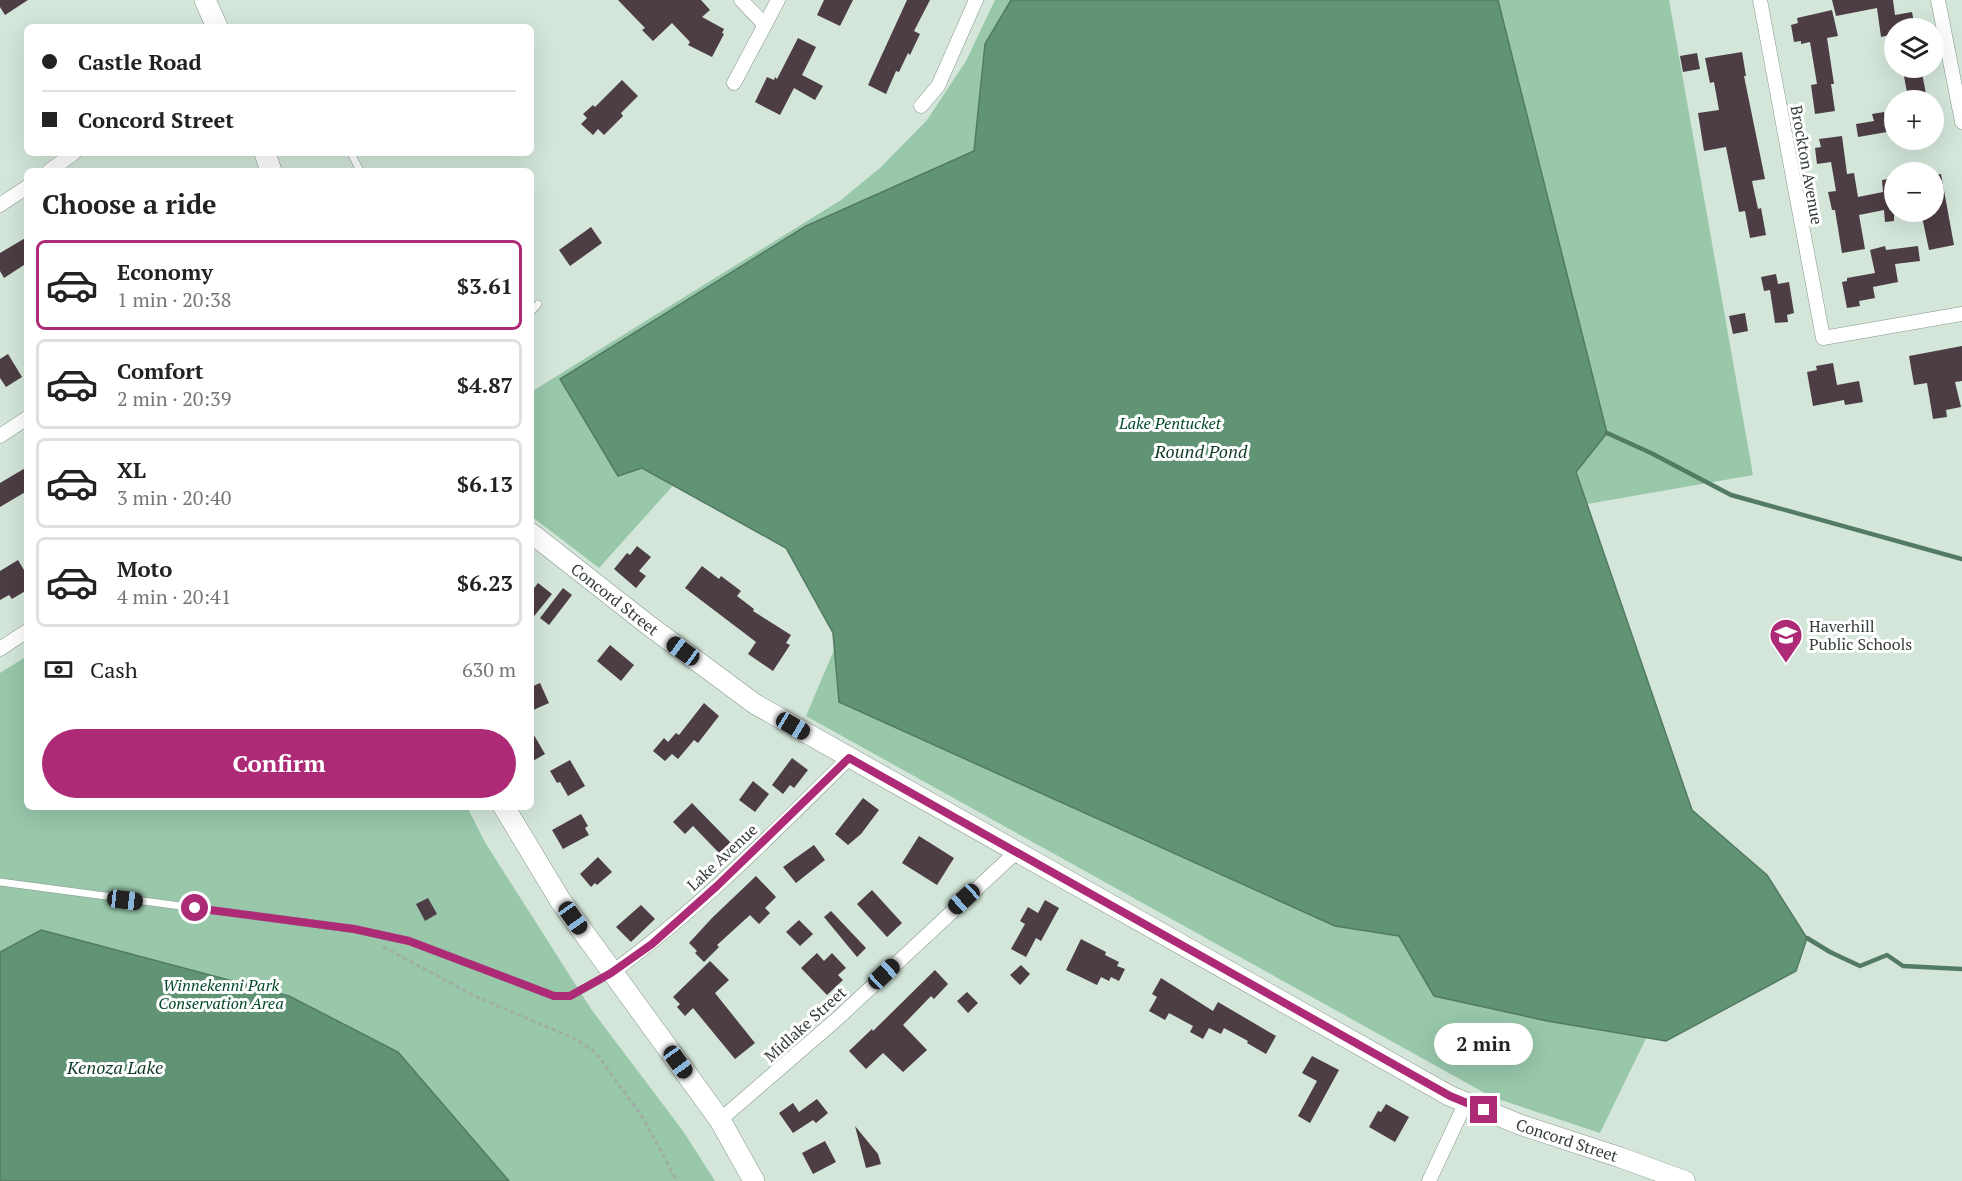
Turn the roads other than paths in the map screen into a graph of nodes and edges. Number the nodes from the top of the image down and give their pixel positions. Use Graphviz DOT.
graph roads {
  1 [pos="205,0"];
  2 [pos="741,0"];
  3 [pos="778,0"];
  4 [pos="976,0"];
  5 [pos="1760,0"];
  6 [pos="1938,0"];
  7 [pos="216,24"];
  8 [pos="765,25"];
  9 [pos="734,83"];
  10 [pos="921,106"];
  11 [pos="1962,122"];
  12 [pos="70,156"];
  13 [pos="53,168"];
  14 [pos="24,189"];
  15 [pos="0,205"];
  16 [pos="538,304"];
  17 [pos="534,309"];
  18 [pos="1962,314"];
  19 [pos="24,420"];
  20 [pos="0,436"];
  21 [pos="534,534"];
  22 [pos="24,633"];
  23 [pos="0,649"];
  24 [pos="849,758"];
  25 [pos="506,810"];
  26 [pos="1016,852"];
  27 [pos="0,882"];
  28 [pos="611,973"];
  29 [pos="1466,1102"];
  30 [pos="720,1120"];
  31 [pos="754,1181"];
  32 [pos="1429,1181"];
  33 [pos="1685,1181"];
  1 -- 7 [label="main road"];
  2 -- 8 [label="street"];
  3 -- 8 [label="street"];
  4 -- 10 [label="street"];
  5 -- 18 [label="street, Brockton Avenue"];
  6 -- 11 [label="street"];
  8 -- 9 [label="street"];
  12 -- 13 [label="street"];
  14 -- 15 [label="street"];
  16 -- 17 [label="lane"];
  19 -- 20 [label="street"];
  21 -- 24 [label="main road, Concord Street"];
  22 -- 23 [label="street"];
  24 -- 26 [label="main road, Concord Street"];
  24 -- 28 [label="street, Lake Avenue"];
  25 -- 28 [label="main road"];
  26 -- 29 [label="main road, Concord Street"];
  26 -- 30 [label="street, Midlake Street"];
  27 -- 28 [label="lane"];
  28 -- 30 [label="main road"];
  29 -- 32 [label="street"];
  29 -- 33 [label="main road, Concord Street"];
  30 -- 31 [label="main road"];
}
